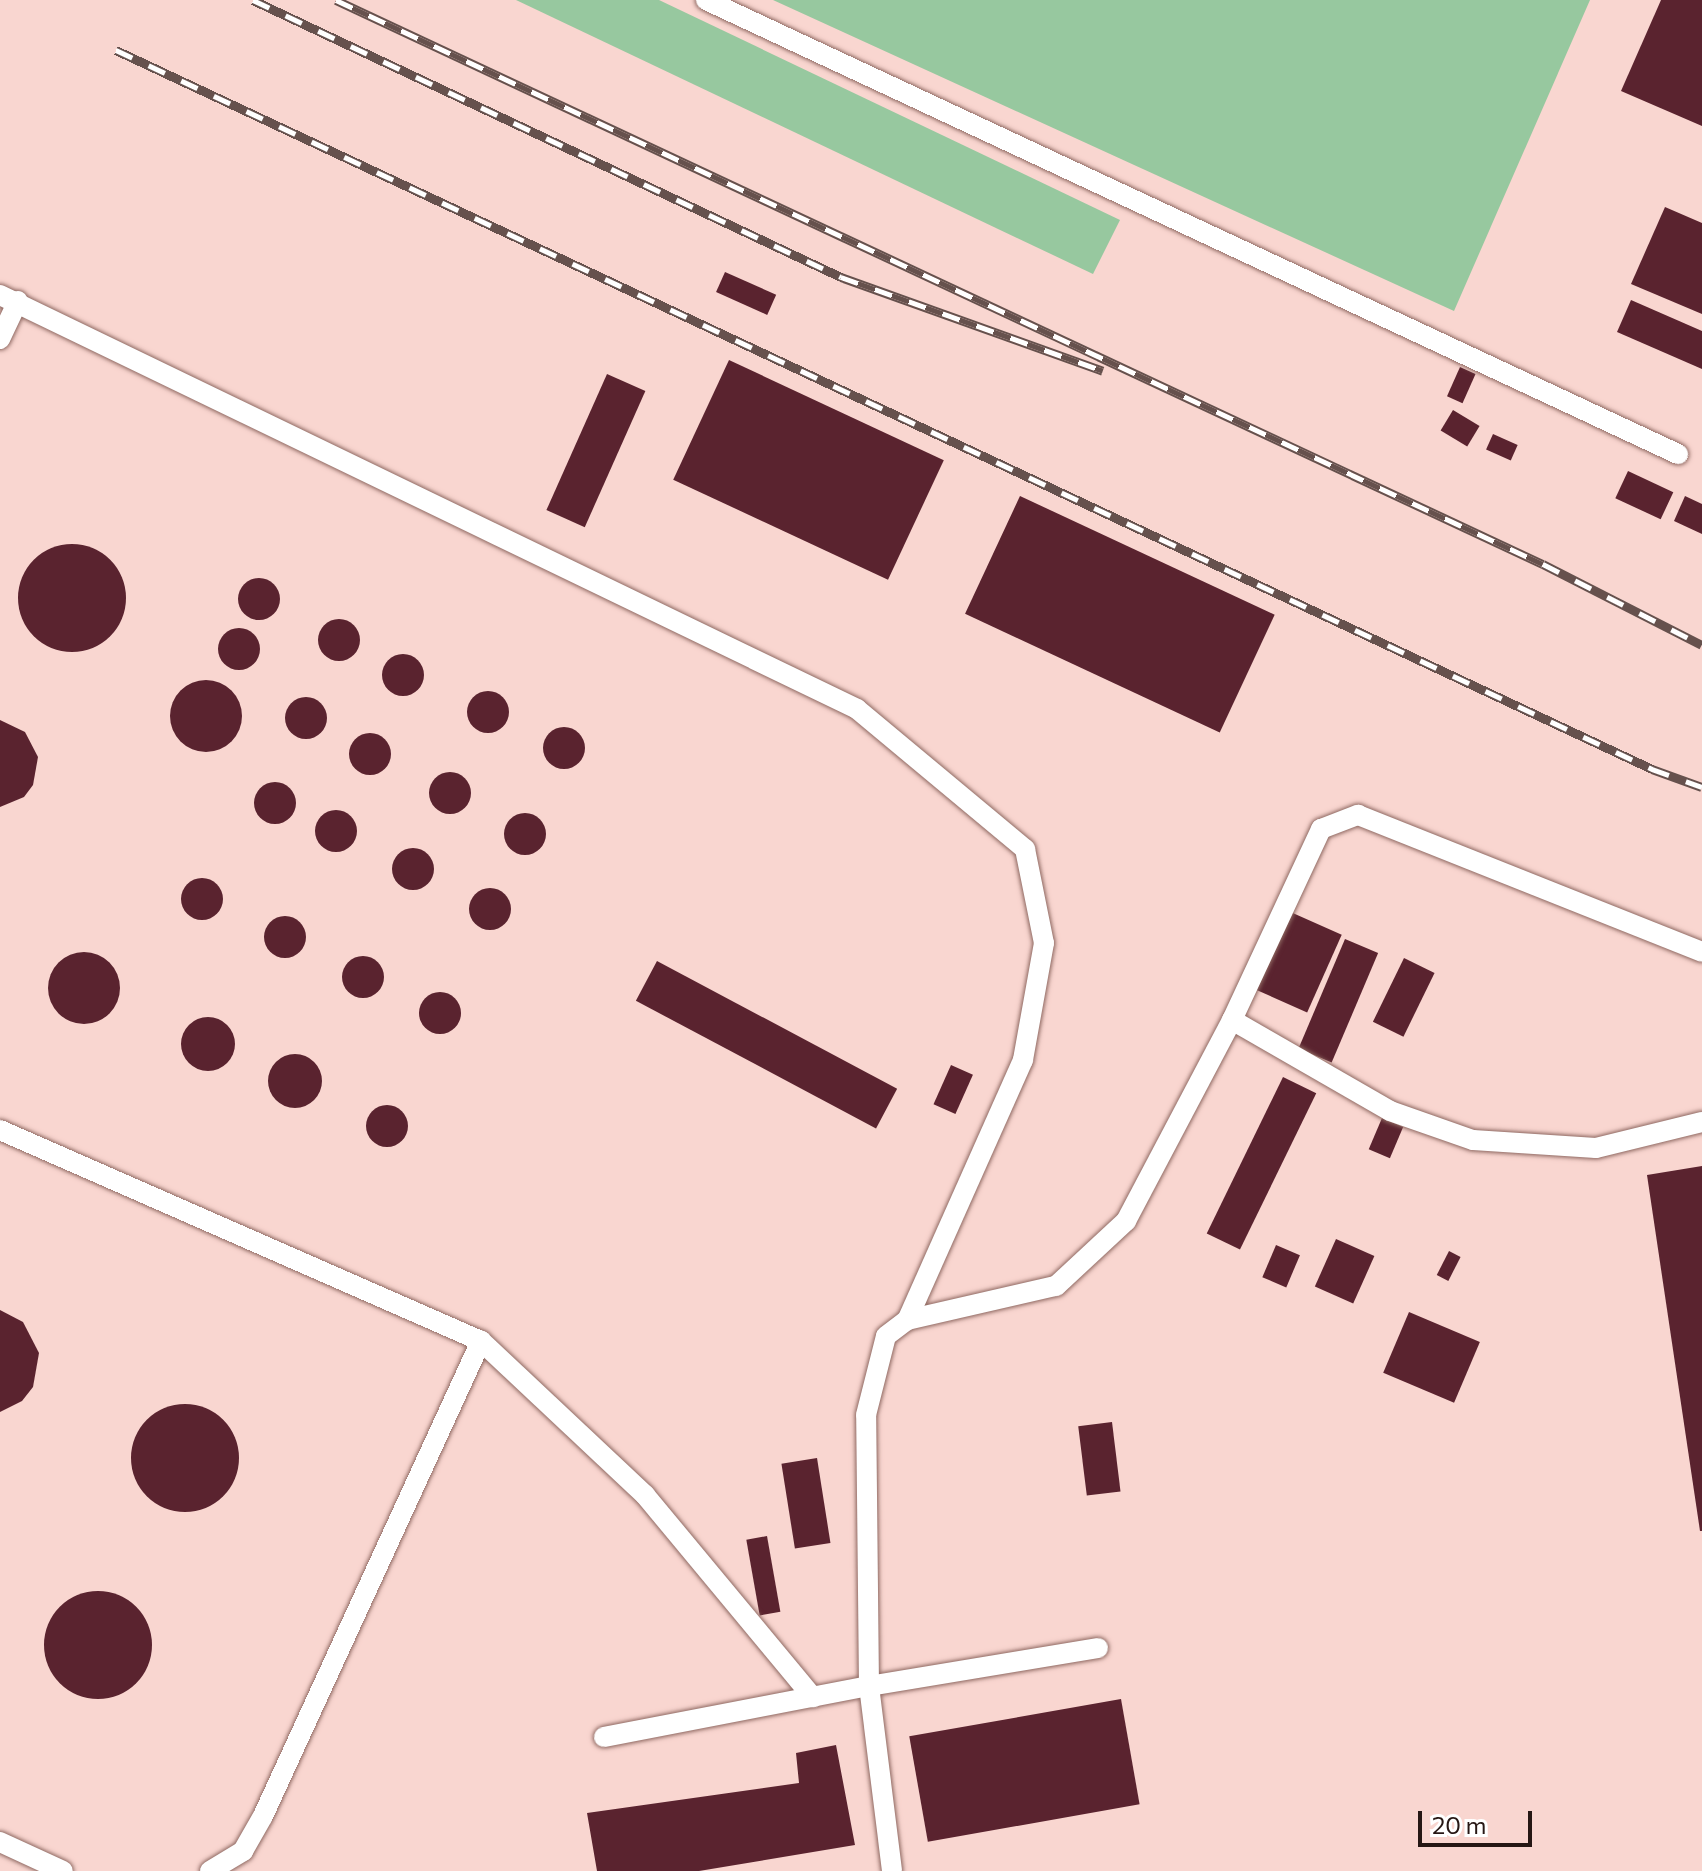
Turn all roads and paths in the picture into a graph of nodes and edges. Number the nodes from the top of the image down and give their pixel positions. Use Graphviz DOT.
graph roads {
  1 [pos="706,0"];
  2 [pos="9,298"];
  3 [pos="0,339"];
  4 [pos="1678,454"];
  5 [pos="1702,952"];
  6 [pos="1232,1020"];
  7 [pos="1702,1122"];
  8 [pos="0,1130"];
  9 [pos="907,1320"];
  10 [pos="481,1341"];
  11 [pos="1098,1648"];
  12 [pos="869,1686"];
  13 [pos="813,1697"];
  14 [pos="604,1737"];
  15 [pos="0,1842"];
  16 [pos="63,1871"];
  17 [pos="210,1871"];
  18 [pos="892,1871"];
  1 -- 4 [label="lane"];
  2 -- 3 [label="lane"];
  2 -- 9 [label="lane"];
  5 -- 6 [label="lane"];
  6 -- 7 [label="lane"];
  6 -- 9 [label="lane"];
  8 -- 10 [label="lane"];
  9 -- 12 [label="lane"];
  10 -- 13 [label="lane"];
  10 -- 17 [label="lane"];
  11 -- 12 [label="lane"];
  12 -- 13 [label="lane"];
  12 -- 18 [label="lane"];
  13 -- 14 [label="lane"];
  15 -- 16 [label="lane"];
}
